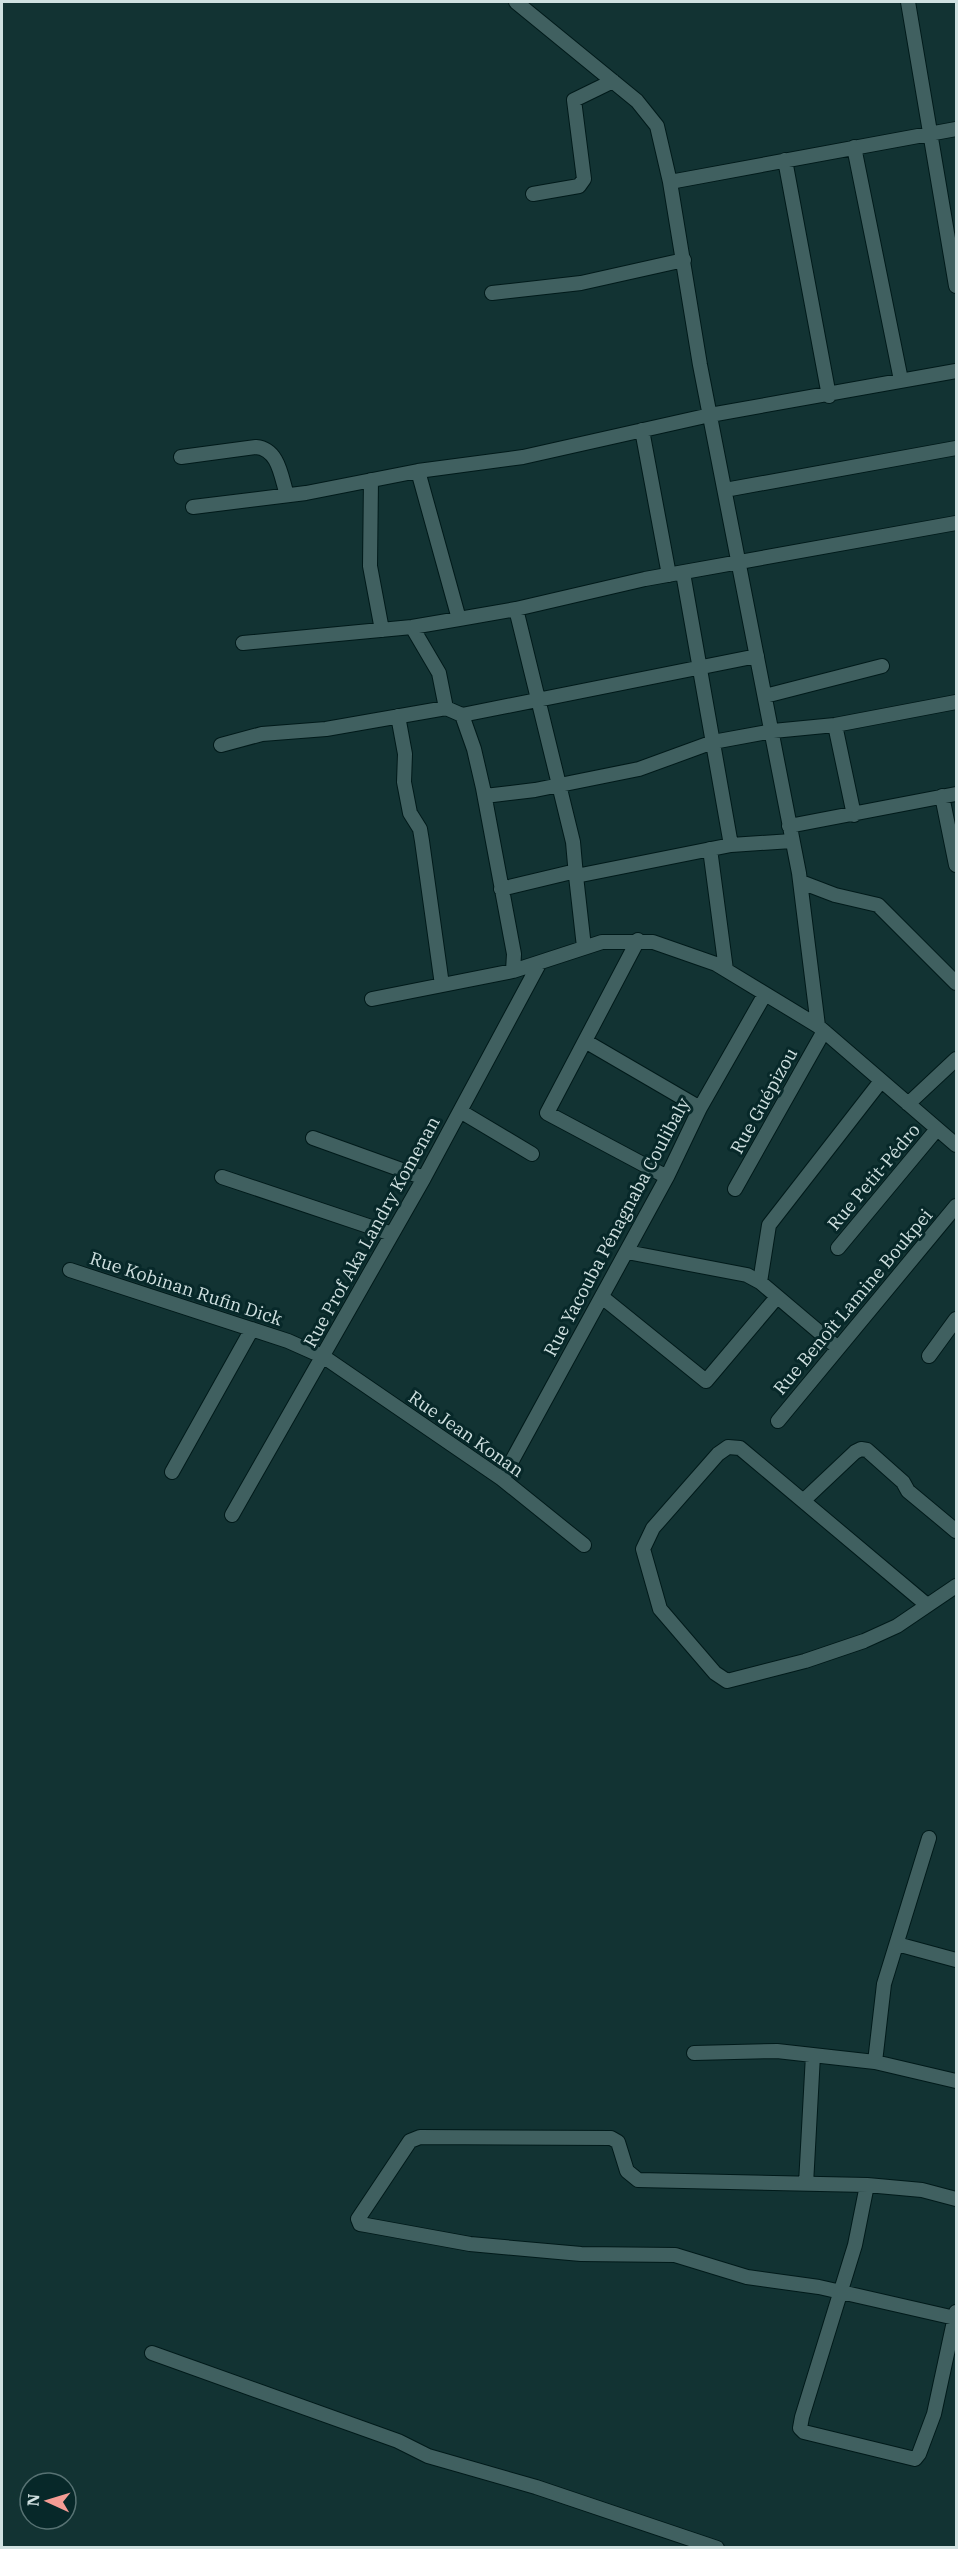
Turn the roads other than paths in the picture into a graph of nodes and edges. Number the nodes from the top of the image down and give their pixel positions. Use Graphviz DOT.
graph roads {
  1 [pos="516,2"];
  2 [pos="908,2"];
  3 [pos="613,81"];
  4 [pos="957,129"];
  5 [pos="930,134"];
  6 [pos="854,147"];
  7 [pos="785,160"];
  8 [pos="670,182"];
  9 [pos="533,194"];
  10 [pos="684,260"];
  11 [pos="957,286"];
  12 [pos="492,293"];
  13 [pos="957,371"];
  14 [pos="902,381"];
  15 [pos="829,396"];
  16 [pos="710,415"];
  17 [pos="642,430"];
  18 [pos="957,448"];
  19 [pos="181,457"];
  20 [pos="418,471"];
  21 [pos="371,480"];
  22 [pos="725,490"];
  23 [pos="287,495"];
  24 [pos="193,507"];
  25 [pos="957,523"];
  26 [pos="739,562"];
  27 [pos="683,573"];
  28 [pos="669,575"];
  29 [pos="516,609"];
  30 [pos="459,619"];
  31 [pos="412,627"];
  32 [pos="382,630"];
  33 [pos="243,643"];
  34 [pos="757,656"];
  35 [pos="882,666"];
  36 [pos="700,667"];
  37 [pos="765,696"];
  38 [pos="538,698"];
  39 [pos="957,702"];
  40 [pos="446,708"];
  41 [pos="462,715"];
  42 [pos="398,716"];
  43 [pos="835,725"];
  44 [pos="773,731"];
  45 [pos="713,742"];
  46 [pos="221,745"];
  47 [pos="559,785"];
  48 [pos="950,795"];
  49 [pos="484,796"];
  50 [pos="854,815"];
  51 [pos="789,826"];
  52 [pos="792,841"];
  53 [pos="731,845"];
  54 [pos="710,849"];
  55 [pos="957,865"];
  56 [pos="576,873"];
  57 [pos="801,882"];
  58 [pos="501,889"];
  59 [pos="638,940"];
  60 [pos="584,947"];
  61 [pos="539,964"];
  62 [pos="726,970"];
  63 [pos="513,971"];
  64 [pos="957,983"];
  65 [pos="442,985"];
  66 [pos="765,994"];
  67 [pos="372,999"];
  68 [pos="821,1029"];
  69 [pos="585,1041"];
  70 [pos="957,1059"];
  71 [pos="881,1081"];
  72 [pos="908,1104"];
  73 [pos="700,1108"];
  74 [pos="460,1111"];
  75 [pos="937,1129"];
  76 [pos="313,1138"];
  77 [pos="957,1145"];
  78 [pos="532,1154"];
  79 [pos="222,1177"];
  80 [pos="667,1177"];
  81 [pos="424,1178"];
  82 [pos="735,1189"];
  83 [pos="957,1206"];
  84 [pos="392,1234"];
  85 [pos="838,1248"];
  86 [pos="627,1252"];
  87 [pos="70,1270"];
  88 [pos="760,1282"];
  89 [pos="602,1297"];
  90 [pos="777,1297"];
  91 [pos="957,1319"];
  92 [pos="252,1329"];
  93 [pos="838,1348"];
  94 [pos="929,1356"];
  95 [pos="324,1357"];
  96 [pos="778,1421"];
  97 [pos="172,1472"];
  98 [pos="502,1479"];
  99 [pos="803,1501"];
  100 [pos="232,1515"];
  101 [pos="957,1531"];
  102 [pos="584,1545"];
  103 [pos="957,1586"];
  104 [pos="927,1605"];
  105 [pos="928,1838"];
  106 [pos="897,1944"];
  107 [pos="957,1960"];
  108 [pos="694,2053"];
  109 [pos="813,2055"];
  110 [pos="875,2062"];
  111 [pos="957,2081"];
  112 [pos="806,2184"];
  113 [pos="867,2185"];
  114 [pos="957,2199"];
  115 [pos="841,2294"];
  116 [pos="956,2315"];
  117 [pos="152,2353"];
  118 [pos="717,2547"];
  1 -- 3 [label="street"];
  2 -- 5 [label="street"];
  3 -- 8 [label="street"];
  3 -- 9 [label="street"];
  4 -- 5 [label="street"];
  5 -- 6 [label="street"];
  5 -- 11 [label="street"];
  6 -- 7 [label="street"];
  6 -- 14 [label="street"];
  7 -- 8 [label="street"];
  7 -- 15 [label="street"];
  8 -- 10 [label="street"];
  10 -- 12 [label="street"];
  10 -- 16 [label="street"];
  13 -- 14 [label="street"];
  14 -- 15 [label="street"];
  15 -- 16 [label="street"];
  16 -- 17 [label="street"];
  16 -- 22 [label="street"];
  17 -- 20 [label="street"];
  17 -- 28 [label="street"];
  18 -- 22 [label="street"];
  19 -- 23 [label="street"];
  20 -- 21 [label="street"];
  20 -- 30 [label="street"];
  21 -- 23 [label="street"];
  21 -- 32 [label="street"];
  22 -- 26 [label="street"];
  23 -- 24 [label="street"];
  25 -- 26 [label="street"];
  26 -- 27 [label="street"];
  26 -- 34 [label="street"];
  27 -- 28 [label="street"];
  27 -- 36 [label="street"];
  28 -- 29 [label="street"];
  29 -- 30 [label="street"];
  29 -- 38 [label="street"];
  30 -- 31 [label="street"];
  31 -- 32 [label="street"];
  31 -- 40 [label="street"];
  32 -- 33 [label="street"];
  34 -- 36 [label="street"];
  34 -- 37 [label="street"];
  35 -- 37 [label="street"];
  36 -- 38 [label="street"];
  36 -- 45 [label="street"];
  37 -- 44 [label="street"];
  38 -- 41 [label="street"];
  38 -- 47 [label="street"];
  39 -- 43 [label="street"];
  40 -- 41 [label="street"];
  40 -- 42 [label="street"];
  41 -- 49 [label="street"];
  42 -- 46 [label="street"];
  42 -- 65 [label="street"];
  43 -- 44 [label="street"];
  43 -- 50 [label="street"];
  44 -- 45 [label="street"];
  44 -- 51 [label="street"];
  45 -- 47 [label="street"];
  45 -- 53 [label="street"];
  47 -- 49 [label="street"];
  47 -- 56 [label="street"];
  48 -- 50 [label="street"];
  48 -- 55 [label="street"];
  49 -- 58 [label="street"];
  50 -- 51 [label="street"];
  51 -- 52 [label="street"];
  52 -- 53 [label="street"];
  52 -- 57 [label="street"];
  53 -- 54 [label="street"];
  54 -- 56 [label="street"];
  54 -- 62 [label="street"];
  56 -- 58 [label="street"];
  56 -- 60 [label="street"];
  57 -- 64 [label="street"];
  57 -- 68 [label="street"];
  58 -- 63 [label="street"];
  59 -- 60 [label="street"];
  59 -- 62 [label="street"];
  59 -- 69 [label="street"];
  60 -- 61 [label="street"];
  61 -- 63 [label="street"];
  61 -- 74 [label="street, Rue Prof Aka Landry Komenan"];
  62 -- 66 [label="street"];
  63 -- 65 [label="street"];
  65 -- 67 [label="street"];
  66 -- 68 [label="street"];
  66 -- 73 [label="street, Rue Yacouba Pénagnaba Coulibaly"];
  68 -- 71 [label="street"];
  68 -- 82 [label="street, Rue Guépizou"];
  69 -- 73 [label="street"];
  69 -- 80 [label="street"];
  70 -- 72 [label="street"];
  71 -- 72 [label="street"];
  71 -- 88 [label="street"];
  72 -- 75 [label="street"];
  73 -- 80 [label="street, Rue Yacouba Pénagnaba Coulibaly"];
  74 -- 78 [label="street"];
  74 -- 81 [label="street, Rue Prof Aka Landry Komenan"];
  75 -- 77 [label="street"];
  75 -- 85 [label="street, Rue Petit-Pédro"];
  76 -- 81 [label="street"];
  79 -- 84 [label="street"];
  80 -- 86 [label="street, Rue Yacouba Pénagnaba Coulibaly"];
  81 -- 84 [label="street, Rue Prof Aka Landry Komenan"];
  83 -- 93 [label="street, Rue Benoît Lamine Boukpei"];
  84 -- 95 [label="street, Rue Prof Aka Landry Komenan"];
  86 -- 88 [label="street"];
  86 -- 89 [label="street, Rue Yacouba Pénagnaba Coulibaly"];
  87 -- 92 [label="street, Rue Kobinan Rufin Dick"];
  88 -- 90 [label="street"];
  89 -- 90 [label="street"];
  89 -- 98 [label="street, Rue Yacouba Pénagnaba Coulibaly"];
  90 -- 93 [label="street"];
  91 -- 94 [label="street"];
  92 -- 95 [label="street, Rue Kobinan Rufin Dick"];
  92 -- 97 [label="street"];
  93 -- 96 [label="street, Rue Benoît Lamine Boukpei"];
  95 -- 98 [label="street, Rue Jean Konan"];
  95 -- 100 [label="street, Rue Prof Aka Landry Komenan"];
  98 -- 102 [label="street, Rue Jean Konan"];
  99 -- 101 [label="street"];
  99 -- 104 [label="street"];
  99 -- 104 [label="street"];
  103 -- 104 [label="street"];
  105 -- 106 [label="street"];
  106 -- 107 [label="street"];
  106 -- 110 [label="street"];
  108 -- 109 [label="street"];
  109 -- 110 [label="street"];
  109 -- 112 [label="street"];
  110 -- 111 [label="street"];
  112 -- 113 [label="street"];
  112 -- 115 [label="street"];
  113 -- 114 [label="street"];
  113 -- 115 [label="street"];
  115 -- 116 [label="street"];
  115 -- 116 [label="street"];
  117 -- 118 [label="street"];
}
